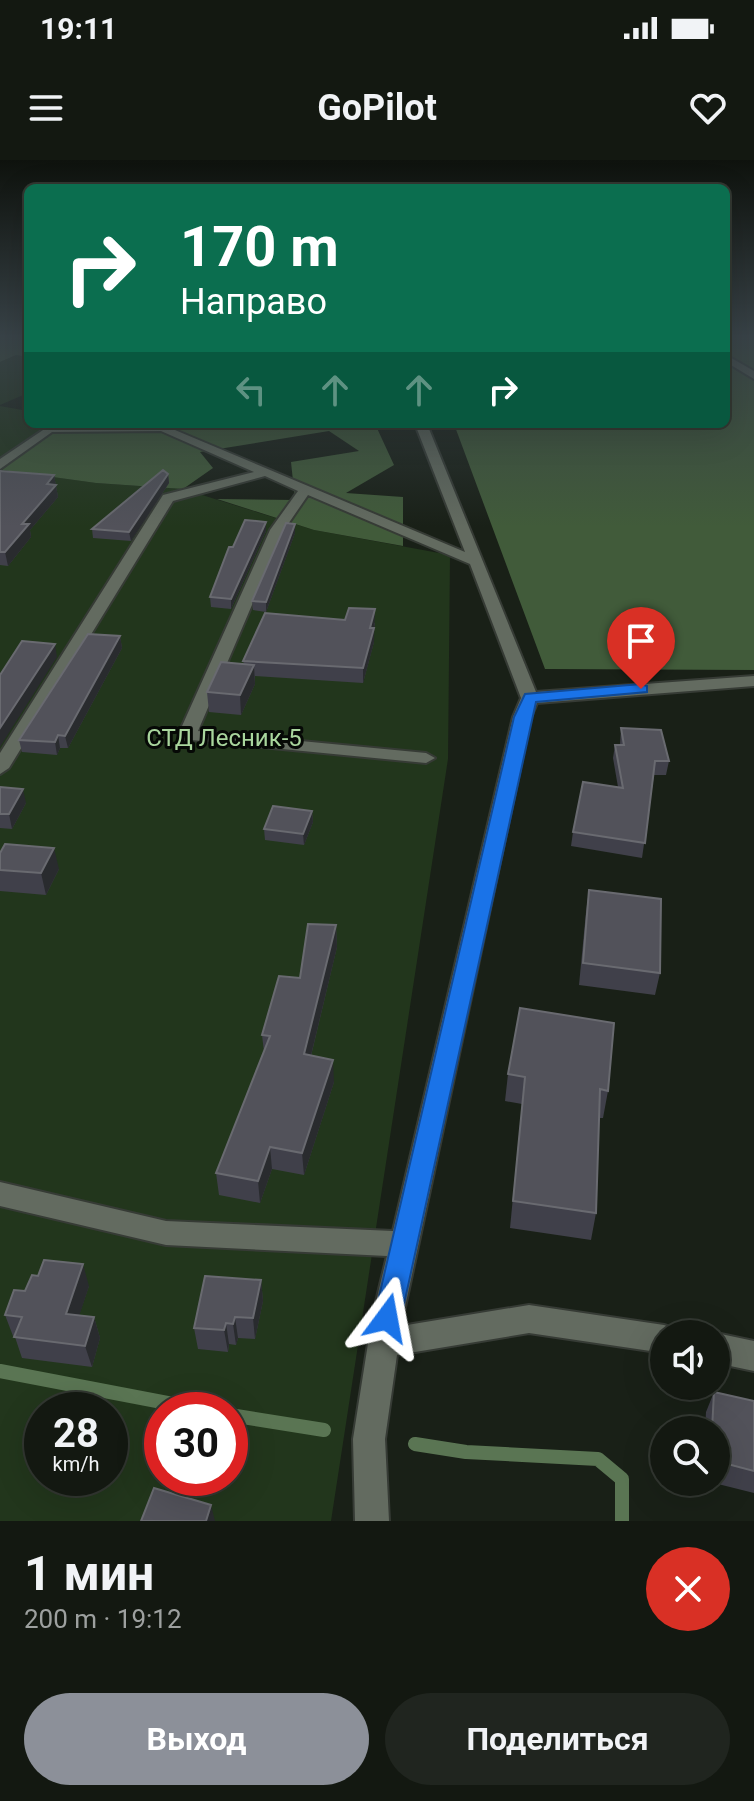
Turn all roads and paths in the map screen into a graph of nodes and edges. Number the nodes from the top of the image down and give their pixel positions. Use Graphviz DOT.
graph roads {
  1 [pos="423,428"];
  2 [pos="0,465"];
  3 [pos="267,472"];
  4 [pos="306,489"];
  5 [pos="476,562"];
  6 [pos="754,681"];
  7 [pos="530,698"];
  8 [pos="426,758"];
  9 [pos="0,768"];
  10 [pos="0,1194"];
  11 [pos="404,1244"];
  12 [pos="650,1337"];
  13 [pos="383,1343"];
  14 [pos="730,1351"];
  15 [pos="754,1356"];
  16 [pos="372,1521"];
  1 -- 5 [label="street"];
  2 -- 3 [label="street"];
  3 -- 4 [label="street"];
  3 -- 9 [label="street"];
  4 -- 5 [label="street"];
  4 -- 8 [label="street"];
  5 -- 7 [label="street"];
  6 -- 7 [label="street"];
  7 -- 11 [label="street"];
  10 -- 11 [label="street"];
  11 -- 13 [label="street"];
  12 -- 13 [label="street"];
  13 -- 16 [label="street"];
  14 -- 15 [label="street"];
}
